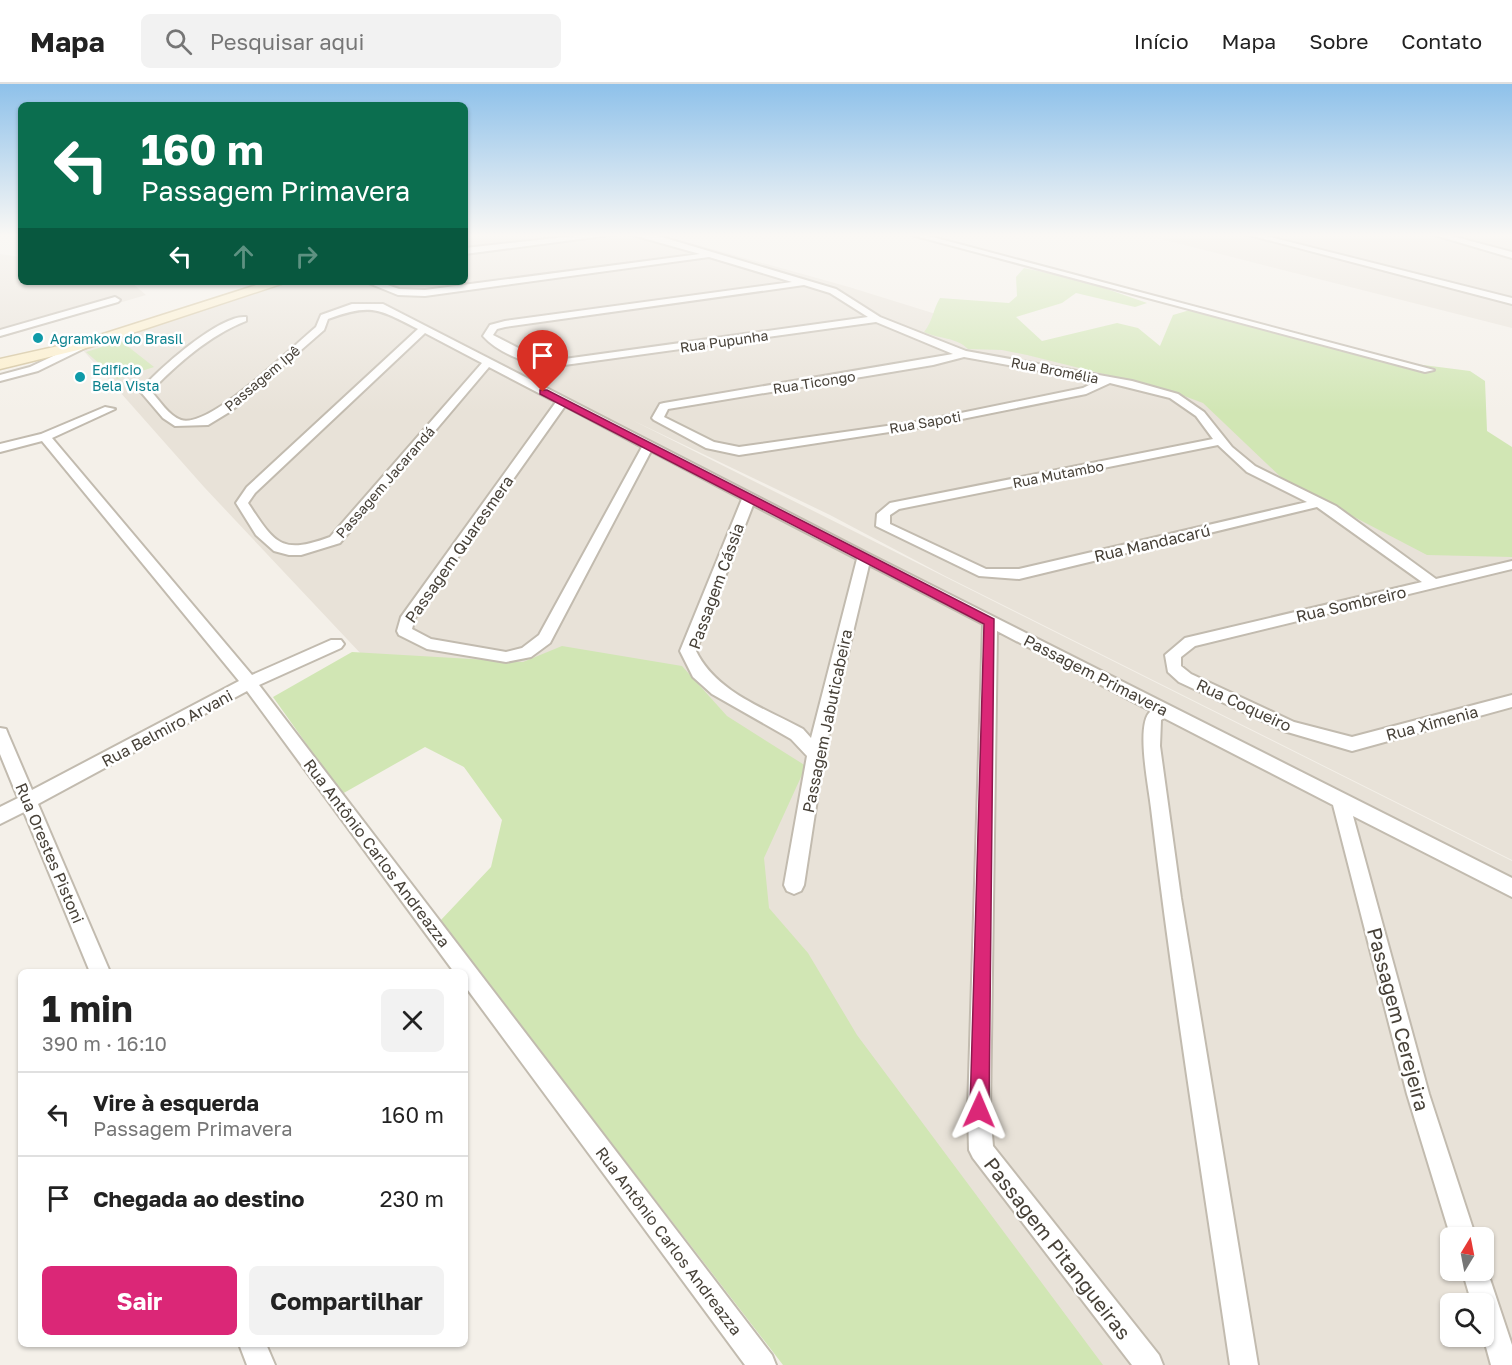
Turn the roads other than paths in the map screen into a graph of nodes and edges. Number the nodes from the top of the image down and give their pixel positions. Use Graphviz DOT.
graph roads {
  1 [pos="249,294"];
  2 [pos="722,294"];
  3 [pos="837,294"];
  4 [pos="1139,294"];
  5 [pos="1484,294"];
  6 [pos="115,300"];
  7 [pos="1512,301"];
  8 [pos="324,317"];
  9 [pos="243,319"];
  10 [pos="877,319"];
  11 [pos="423,330"];
  12 [pos="0,333"];
  13 [pos="964,354"];
  14 [pos="33,363"];
  15 [pos="488,363"];
  16 [pos="0,364"];
  17 [pos="1429,370"];
  18 [pos="0,378"];
  19 [pos="1108,380"];
  20 [pos="562,402"];
  21 [pos="109,409"];
  22 [pos="45,437"];
  23 [pos="1221,441"];
  24 [pos="648,446"];
  25 [pos="0,448"];
  26 [pos="739,452"];
  27 [pos="749,498"];
  28 [pos="1319,503"];
  29 [pos="864,557"];
  30 [pos="1512,565"];
  31 [pos="984,573"];
  32 [pos="1434,584"];
  33 [pos="990,622"];
  34 [pos="1190,642"];
  35 [pos="336,644"];
  36 [pos="249,683"];
  37 [pos="1512,702"];
  38 [pos="1164,709"];
  39 [pos="0,734"];
  40 [pos="1352,744"];
  41 [pos="816,754"];
  42 [pos="1340,799"];
  43 [pos="29,801"];
  44 [pos="0,816"];
  45 [pos="794,885"];
  46 [pos="1512,888"];
  47 [pos="99,969"];
  48 [pos="464,969"];
  49 [pos="468,974"];
  50 [pos="1460,1227"];
  51 [pos="1478,1281"];
  52 [pos="253,1347"];
  53 [pos="261,1365"];
  54 [pos="762,1365"];
  55 [pos="1149,1365"];
  56 [pos="1244,1365"];
  57 [pos="1505,1365"];
  1 -- 14 [label="main road"];
  2 -- 10 [label="street, Rua Pupunha"];
  3 -- 10 [label="street, Rua Bromélia"];
  4 -- 17 [label="street"];
  5 -- 7 [label="street"];
  6 -- 12 [label="street"];
  8 -- 9 [label="street, Passagem Ipê"];
  8 -- 11 [label="street, Passagem Primavera"];
  10 -- 13 [label="street, Rua Bromélia"];
  11 -- 15 [label="street, Passagem Primavera"];
  11 -- 15 [label="street, Passagem Jacarandá"];
  13 -- 19 [label="street, Rua Bromélia"];
  13 -- 26 [label="street, Rua Ticongo"];
  14 -- 16 [label="main road"];
  14 -- 18 [label="street"];
  15 -- 20 [label="street, Passagem Primavera"];
  19 -- 23 [label="street, Rua Bromélia"];
  19 -- 26 [label="street, Rua Sapoti"];
  20 -- 24 [label="street, Passagem Primavera"];
  20 -- 24 [label="street, Passagem Quaresmera"];
  21 -- 22 [label="street"];
  22 -- 25 [label="street"];
  22 -- 36 [label="street, Rua Antônio Carlos Andreazza"];
  23 -- 28 [label="street, Rua Bromélia"];
  23 -- 31 [label="street, Rua Mutambo"];
  24 -- 27 [label="street, Passagem Primavera"];
  27 -- 29 [label="street, Passagem Primavera"];
  27 -- 41 [label="street, Passagem Cássia"];
  28 -- 31 [label="street, Rua Mandacarú"];
  28 -- 32 [label="street, Rua Bromélia"];
  29 -- 33 [label="street, Passagem Primavera"];
  29 -- 41 [label="street, Passagem Jabuticabeira"];
  30 -- 32 [label="street, Rua Sombreiro"];
  32 -- 34 [label="street, Rua Sombreiro"];
  33 -- 38 [label="street, Passagem Primavera"];
  33 -- 55 [label="street, Passagem Pitangueiras"];
  34 -- 40 [label="street, Rua Coqueiro"];
  35 -- 36 [label="street, Rua Belmiro Arvani"];
  36 -- 43 [label="street, Rua Belmiro Arvani"];
  36 -- 48 [label="street, Rua Antônio Carlos Andreazza"];
  37 -- 40 [label="street, Rua Ximenia"];
  38 -- 42 [label="street, Passagem Primavera"];
  38 -- 56 [label="street"];
  39 -- 43 [label="street, Rua Orestes Pistoni"];
  41 -- 45 [label="street, Passagem Jabuticabeira"];
  42 -- 46 [label="street, Passagem Primavera"];
  42 -- 50 [label="street, Passagem Cerejeira"];
  43 -- 44 [label="street, Rua Belmiro Arvani"];
  43 -- 47 [label="street, Rua Orestes Pistoni"];
  49 -- 54 [label="street, Rua Antônio Carlos Andreazza"];
  51 -- 57 [label="street"];
  52 -- 53 [label="street"];
}
